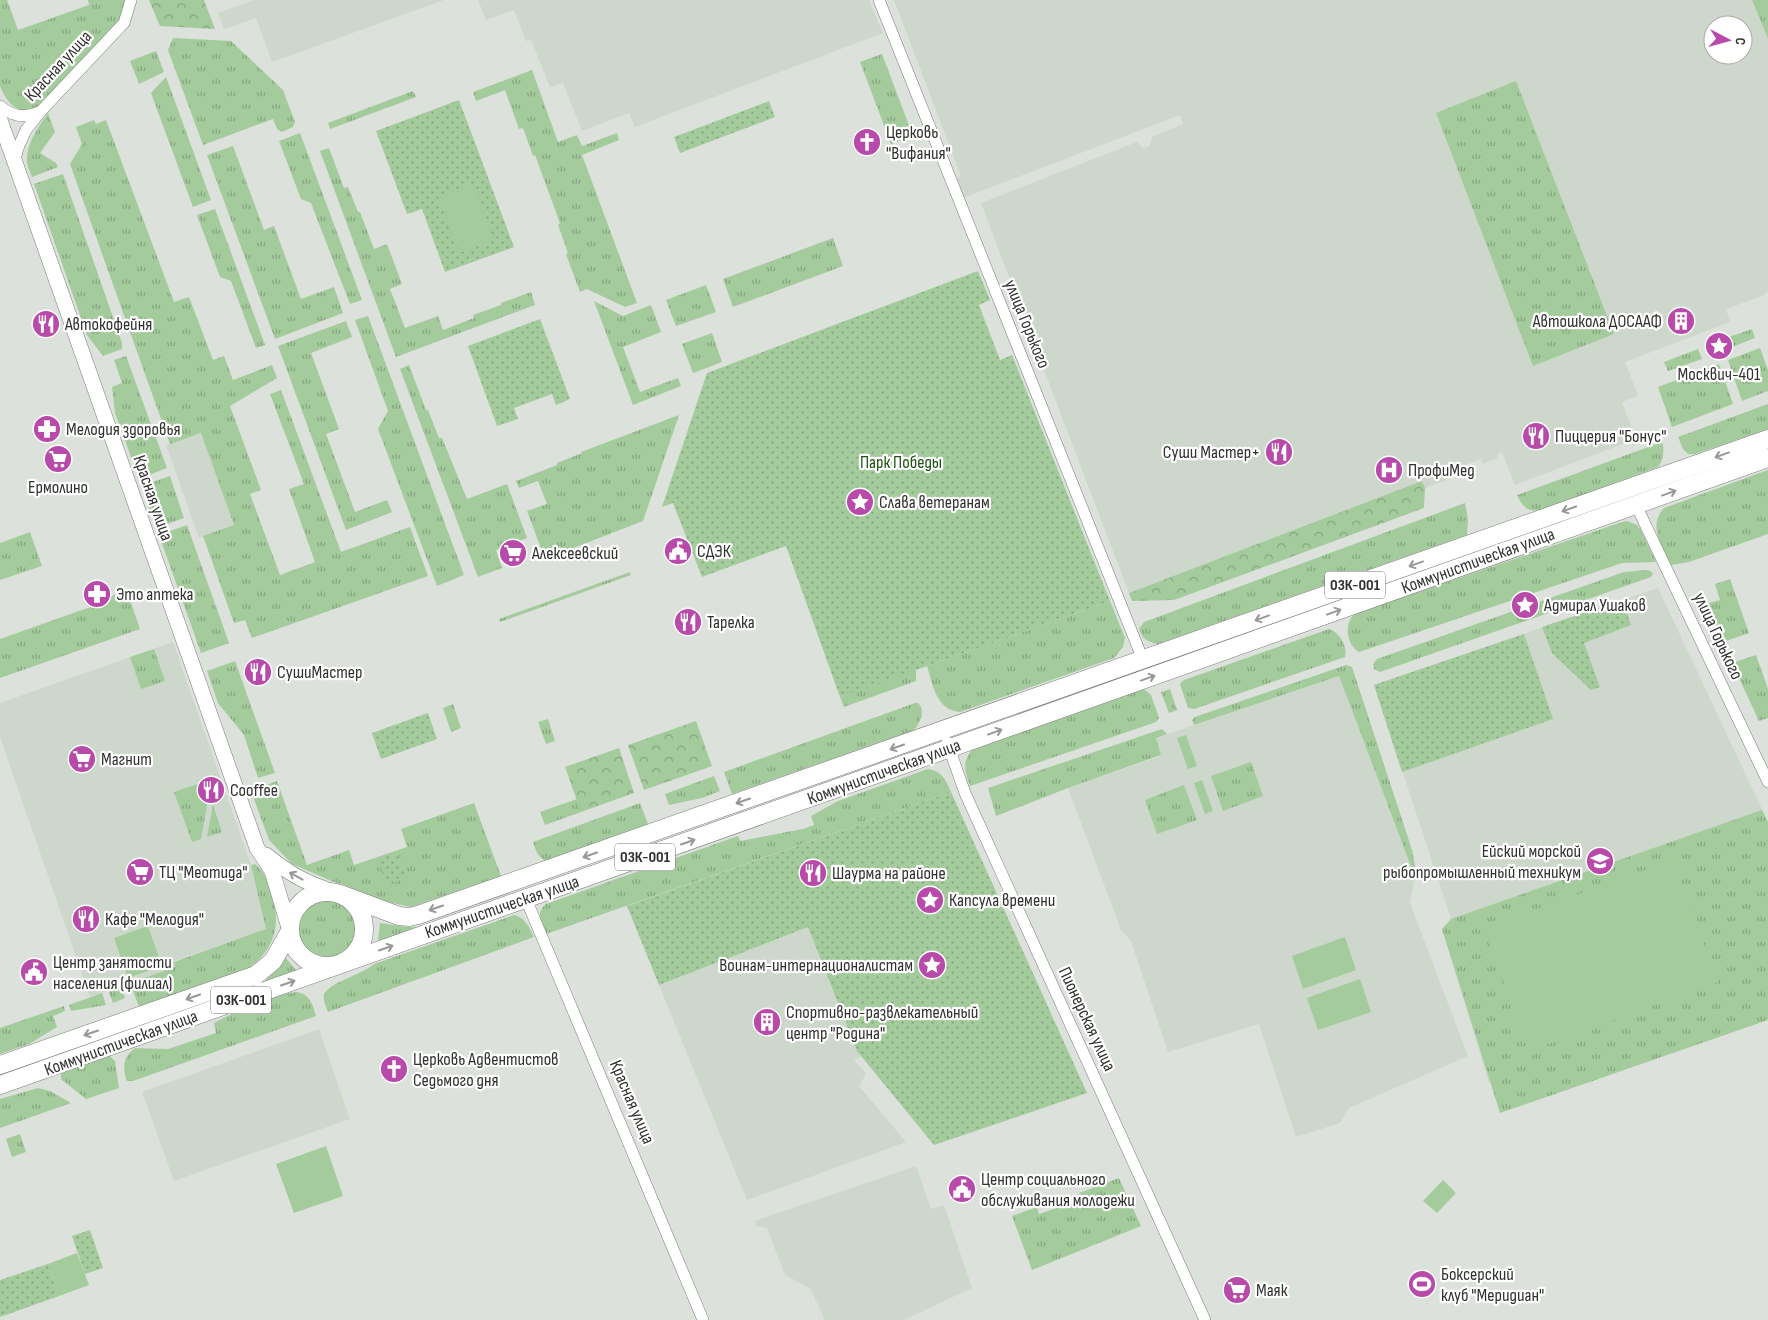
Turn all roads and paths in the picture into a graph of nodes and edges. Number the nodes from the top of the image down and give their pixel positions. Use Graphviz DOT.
graph roads {
  1 [pos="131,0"];
  2 [pos="878,0"];
  3 [pos="0,106"];
  4 [pos="41,111"];
  5 [pos="0,120"];
  6 [pos="15,160"];
  7 [pos="1768,439"];
  8 [pos="1768,458"];
  9 [pos="1636,505"];
  10 [pos="1143,660"];
  11 [pos="942,731"];
  12 [pos="949,749"];
  13 [pos="1768,782"];
  14 [pos="256,848"];
  15 [pos="340,894"];
  16 [pos="526,899"];
  17 [pos="290,931"];
  18 [pos="340,964"];
  19 [pos="0,1065"];
  20 [pos="0,1086"];
  21 [pos="703,1320"];
  22 [pos="1205,1320"];
  1 -- 4 [label="street, Красная улица"];
  2 -- 10 [label="street, улица Горького"];
  3 -- 4 [label="street"];
  4 -- 6 [label="street, Красная улица"];
  5 -- 6 [label="street, Красная улица"];
  6 -- 14 [label="street, Красная улица"];
  7 -- 10 [label="main road, Коммунистическая улица / 03К-001, one-way"];
  9 -- 8 [label="main road, Коммунистическая улица / 03К-001, one-way"];
  12 -- 9 [label="main road, Коммунистическая улица / 03К-001, one-way"];
  9 -- 13 [label="street, улица Горького"];
  10 -- 11 [label="main road, Коммунистическая улица / 03К-001"];
  11 -- 12 [label="street, Пионерская улица"];
  11 -- 15 [label="main road, Коммунистическая улица / 03К-001, one-way"];
  16 -- 12 [label="main road, Коммунистическая улица / 03К-001, one-way"];
  12 -- 22 [label="street, Пионерская улица"];
  15 -- 14 [label="street, one-way"];
  14 -- 17 [label="street, Красная улица"];
  15 -- 17 [label="main road, 03К-001"];
  15 -- 18 [label="main road, 03К-001"];
  18 -- 16 [label="main road, Коммунистическая улица / 03К-001, one-way"];
  16 -- 21 [label="street, Красная улица"];
  17 -- 18 [label="main road, 03К-001"];
  17 -- 19 [label="main road, Коммунистическая улица / 03К-001, one-way"];
  20 -- 18 [label="main road, Коммунистическая улица / 03К-001, one-way"];
}
